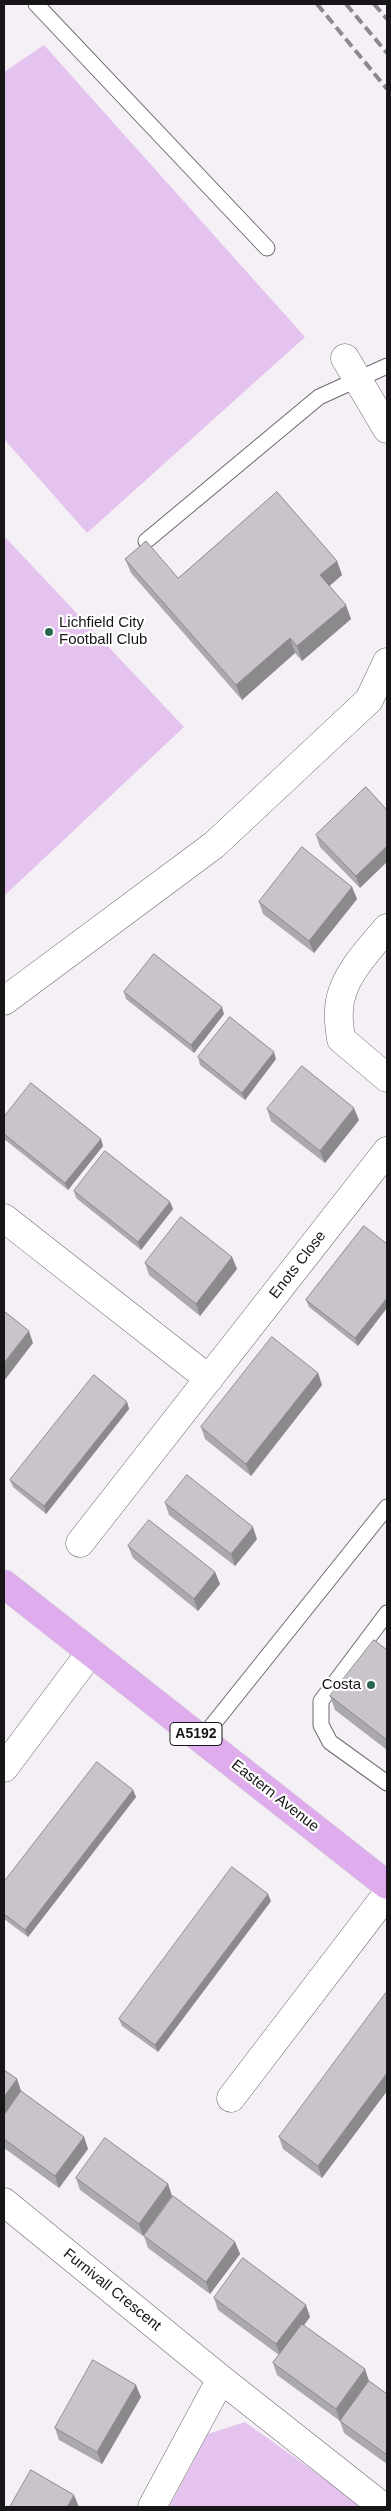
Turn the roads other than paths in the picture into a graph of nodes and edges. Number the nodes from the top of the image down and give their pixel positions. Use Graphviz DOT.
graph roads {
  1 [pos="36,4"];
  2 [pos="267,248"];
  3 [pos="387,366"];
  4 [pos="352,369"];
  5 [pos="387,429"];
  6 [pos="146,540"];
  7 [pos="387,662"];
  8 [pos="387,928"];
  9 [pos="4,1001"];
  10 [pos="387,1078"];
  11 [pos="387,1151"];
  12 [pos="4,1218"];
  13 [pos="209,1379"];
  14 [pos="387,1507"];
  15 [pos="80,1542"];
  16 [pos="4,1584"];
  17 [pos="387,1613"];
  18 [pos="90,1652"];
  19 [pos="202,1738"];
  20 [pos="4,1768"];
  21 [pos="387,1783"];
  22 [pos="387,1884"];
  23 [pos="387,1894"];
  24 [pos="230,2098"];
  25 [pos="4,2202"];
  26 [pos="221,2379"];
  27 [pos="152,2507"];
  28 [pos="383,2507"];
  1 -- 2 [label="lane"];
  3 -- 4 [label="lane"];
  4 -- 5 [label="street"];
  4 -- 6 [label="lane"];
  7 -- 9 [label="street"];
  8 -- 10 [label="street"];
  11 -- 13 [label="street, Enots Close"];
  12 -- 13 [label="street"];
  13 -- 15 [label="street, Enots Close"];
  14 -- 19 [label="lane"];
  16 -- 18 [label="highway, Eastern Avenue / A5192"];
  17 -- 21 [label="lane"];
  18 -- 19 [label="highway, Eastern Avenue / A5192"];
  18 -- 20 [label="street"];
  19 -- 22 [label="highway, Eastern Avenue / A5192"];
  23 -- 24 [label="street"];
  25 -- 26 [label="street, Furnivall Crescent"];
  26 -- 27 [label="street"];
  26 -- 28 [label="street, Furnivall Crescent"];
}
